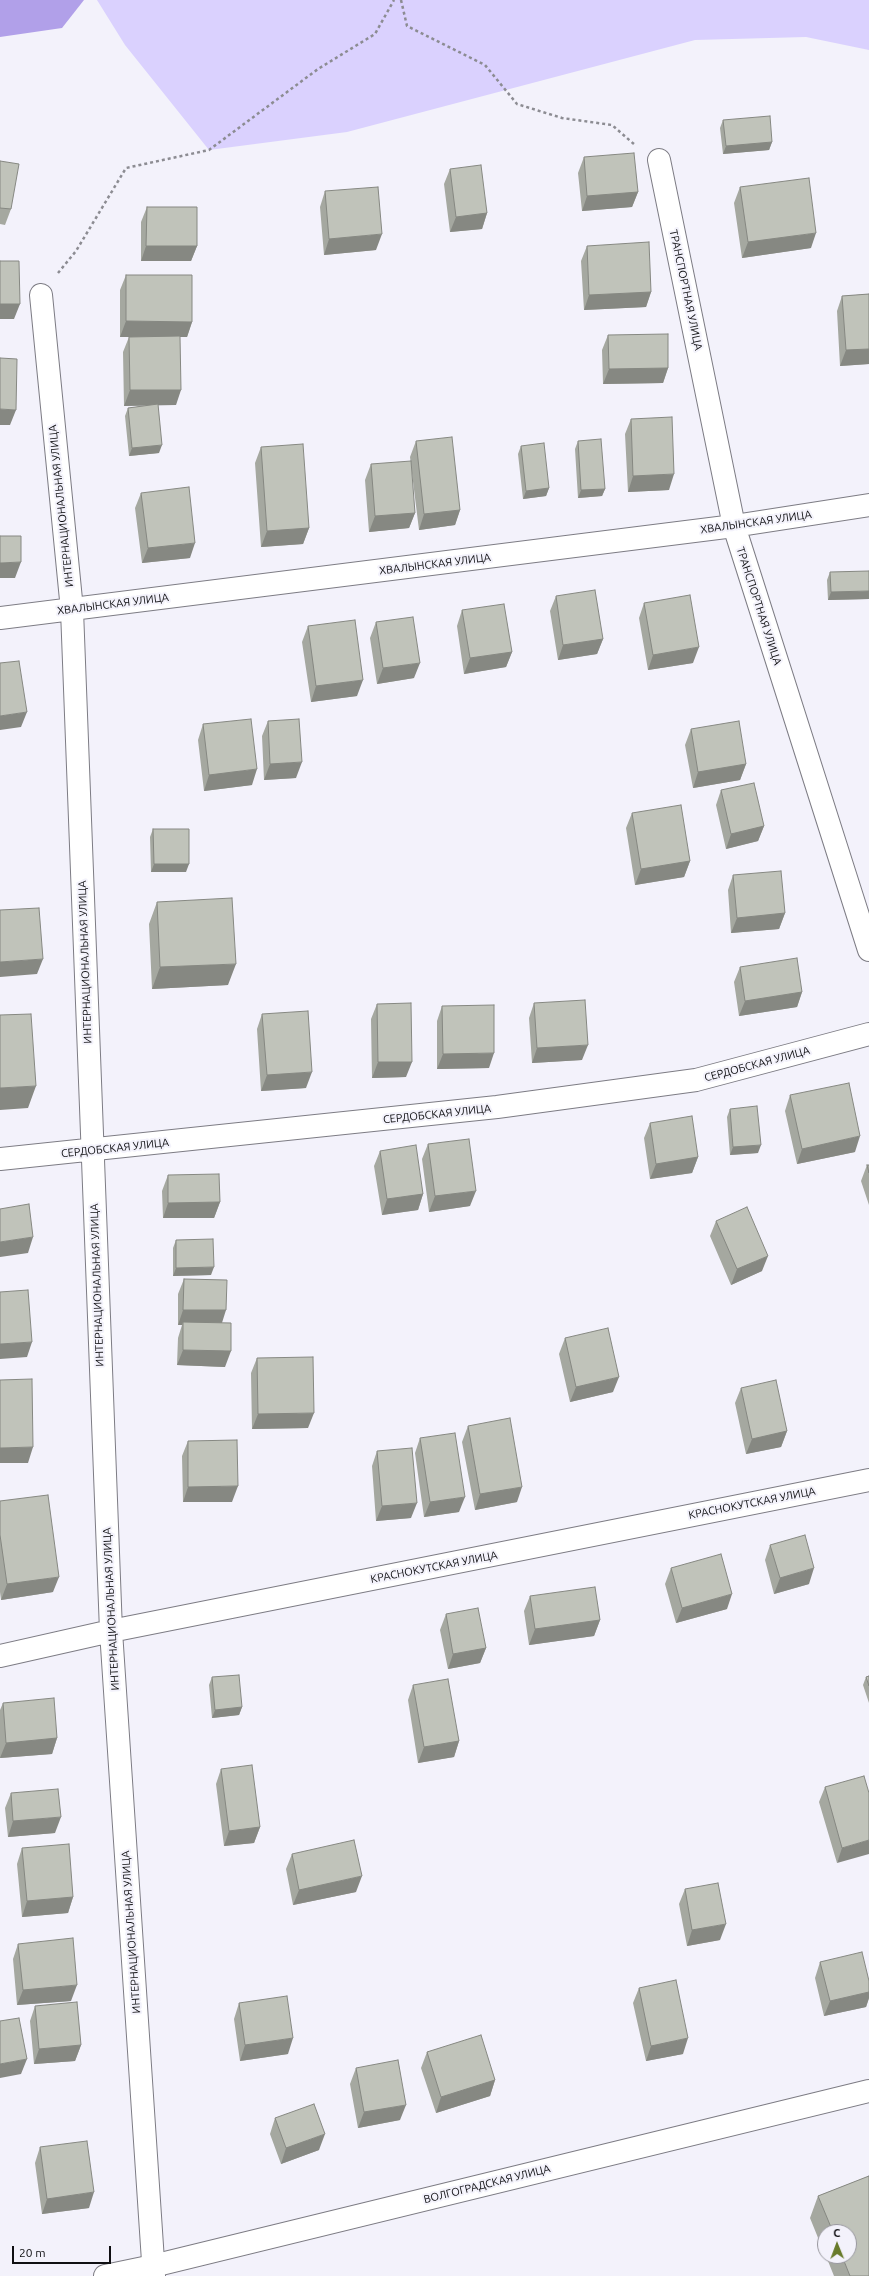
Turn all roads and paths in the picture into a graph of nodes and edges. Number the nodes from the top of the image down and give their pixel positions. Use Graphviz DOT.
graph roads {
  1 [pos="394,0"];
  2 [pos="401,0"];
  3 [pos="659,160"];
  4 [pos="41,295"];
  5 [pos="869,505"];
  6 [pos="734,526"];
  7 [pos="72,610"];
  8 [pos="0,618"];
  9 [pos="869,950"];
  10 [pos="869,1034"];
  11 [pos="92,1150"];
  12 [pos="0,1159"];
  13 [pos="869,1480"];
  14 [pos="112,1631"];
  15 [pos="0,1656"];
  16 [pos="869,2091"];
  17 [pos="153,2271"];
  18 [pos="105,2276"];
  1 -- 4 [label="path"];
  2 -- 3 [label="path"];
  3 -- 6 [label="street, ТРАНСПОРТНАЯ УЛИЦА"];
  4 -- 7 [label="street, ИНТЕРНАЦИОНАЛЬНАЯ УЛИЦА"];
  5 -- 6 [label="street, ХВАЛЫНСКАЯ УЛИЦА"];
  6 -- 7 [label="street, ХВАЛЫНСКАЯ УЛИЦА"];
  6 -- 9 [label="street, ТРАНСПОРТНАЯ УЛИЦА"];
  7 -- 8 [label="street, ХВАЛЫНСКАЯ УЛИЦА"];
  7 -- 11 [label="street, ИНТЕРНАЦИОНАЛЬНАЯ УЛИЦА"];
  10 -- 11 [label="street, СЕРДОБСКАЯ УЛИЦА"];
  11 -- 12 [label="street, СЕРДОБСКАЯ УЛИЦА"];
  11 -- 14 [label="street, ИНТЕРНАЦИОНАЛЬНАЯ УЛИЦА"];
  13 -- 14 [label="street, КРАСНОКУТСКАЯ УЛИЦА"];
  14 -- 15 [label="street, КРАСНОКУТСКАЯ УЛИЦА"];
  14 -- 17 [label="street, ИНТЕРНАЦИОНАЛЬНАЯ УЛИЦА"];
  16 -- 17 [label="street, ВОЛГОГРАДСКАЯ УЛИЦА"];
  17 -- 18 [label="street, ВОЛГОГРАДСКАЯ УЛИЦА"];
}
